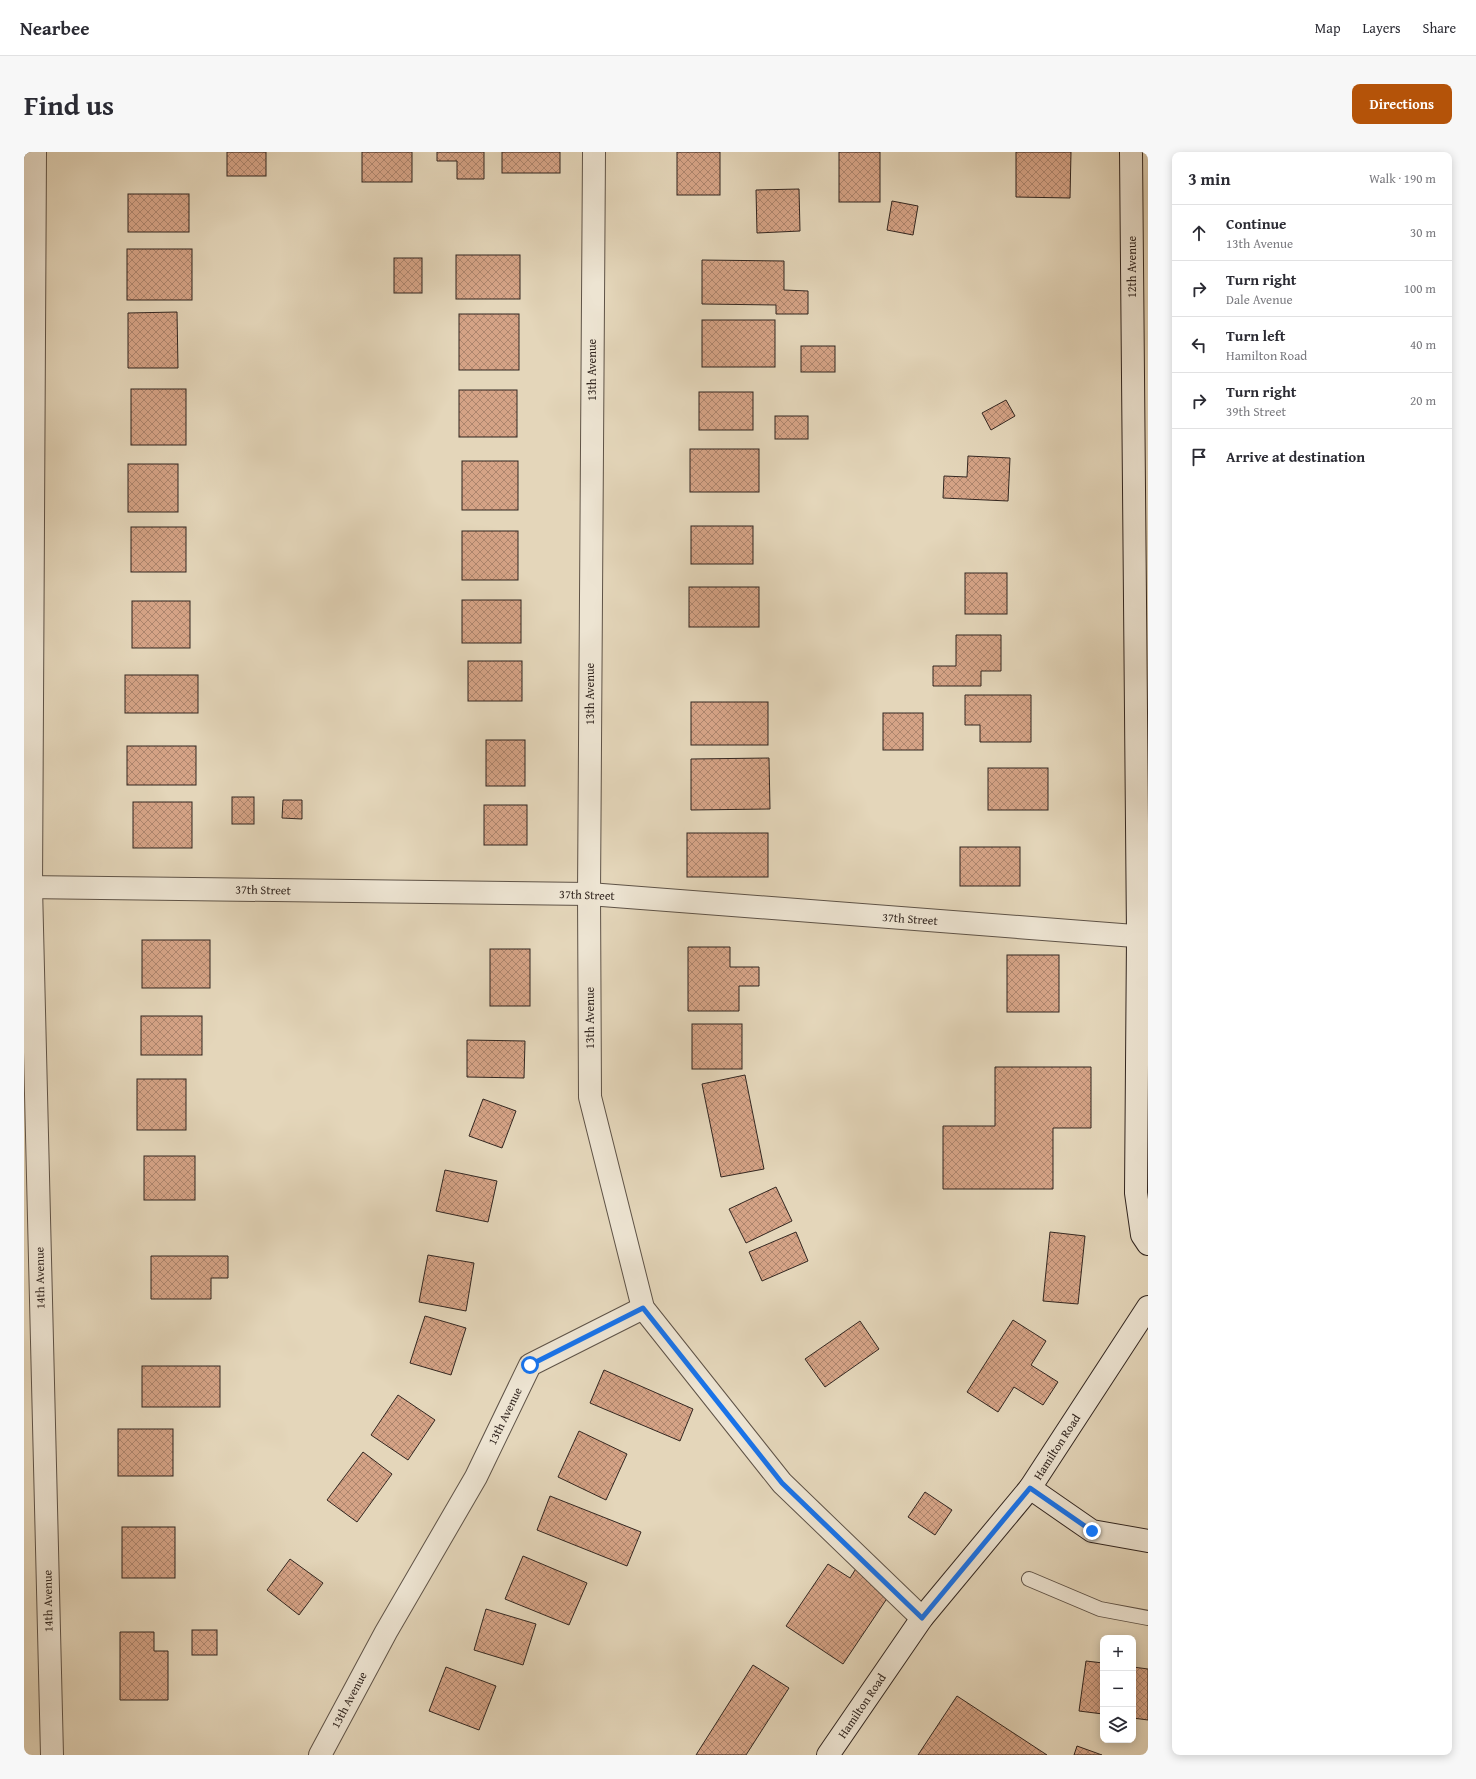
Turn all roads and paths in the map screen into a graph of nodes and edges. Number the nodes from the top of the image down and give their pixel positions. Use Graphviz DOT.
graph roads {
  1 [pos="35,152"];
  2 [pos="594,152"];
  3 [pos="1131,152"];
  4 [pos="27,887"];
  5 [pos="589,894"];
  6 [pos="1143,937"];
  7 [pos="1148,1244"];
  8 [pos="1148,1307"];
  9 [pos="643,1308"];
  10 [pos="1030,1488"];
  11 [pos="1148,1541"];
  12 [pos="1029,1579"];
  13 [pos="922,1618"];
  14 [pos="1148,1618"];
  15 [pos="52,1755"];
  16 [pos="320,1755"];
  17 [pos="828,1755"];
  1 -- 4 [label="street, 14th Avenue"];
  2 -- 5 [label="street, 13th Avenue"];
  3 -- 6 [label="street, 12th Avenue"];
  4 -- 5 [label="street, 37th Street"];
  4 -- 15 [label="street, 14th Avenue"];
  5 -- 6 [label="street, 37th Street"];
  5 -- 9 [label="street, 13th Avenue"];
  6 -- 7 [label="street, 12th Avenue"];
  8 -- 10 [label="street, Hamilton Road"];
  9 -- 13 [label="street"];
  9 -- 16 [label="street, 13th Avenue"];
  10 -- 11 [label="street"];
  10 -- 13 [label="street, Hamilton Road"];
  12 -- 14 [label="lane"];
  13 -- 17 [label="street, Hamilton Road"];
}
